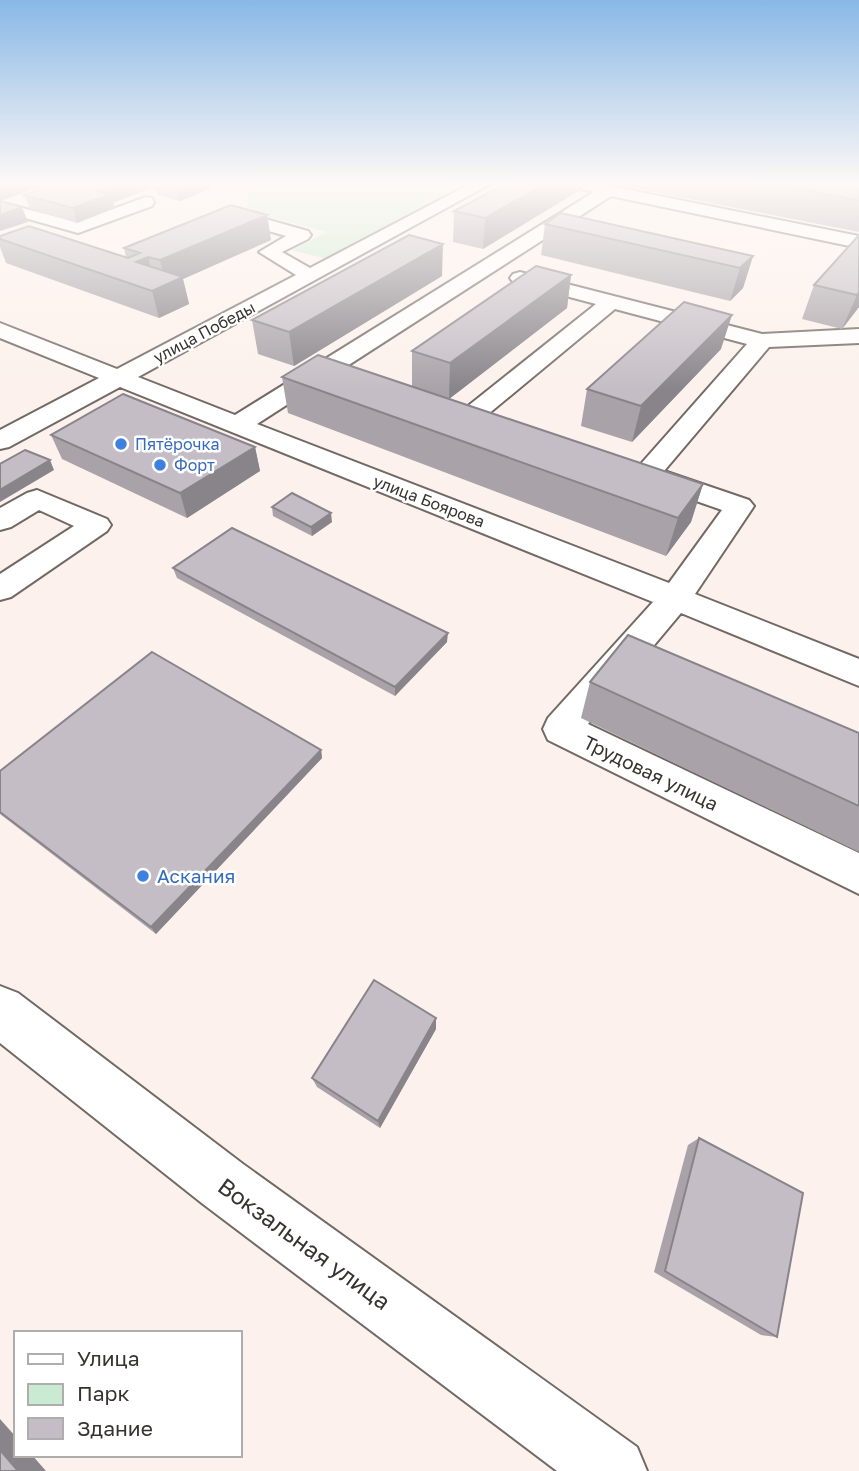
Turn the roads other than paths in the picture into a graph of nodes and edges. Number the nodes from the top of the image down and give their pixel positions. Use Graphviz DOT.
graph roads {
  1 [pos="269,253"];
  2 [pos="349,253"];
  3 [pos="509,253"];
  4 [pos="534,260"];
  5 [pos="484,269"];
  6 [pos="309,275"];
  7 [pos="611,302"];
  8 [pos="0,330"];
  9 [pos="764,330"];
  10 [pos="859,336"];
  11 [pos="58,354"];
  12 [pos="36,364"];
  13 [pos="330,366"];
  14 [pos="356,375"];
  15 [pos="118,378"];
  16 [pos="446,406"];
  17 [pos="472,415"];
  18 [pos="497,423"];
  19 [pos="236,426"];
  20 [pos="0,441"];
  21 [pos="0,522"];
  22 [pos="0,589"];
  23 [pos="676,597"];
  24 [pos="859,673"];
  25 [pos="859,874"];
  26 [pos="0,1011"];
  27 [pos="614,1471"];
  1 -- 6 [label="street"];
  2 -- 6 [label="street, улица Победы"];
  3 -- 4 [label="street"];
  3 -- 5 [label="street"];
  5 -- 7 [label="street"];
  5 -- 13 [label="street"];
  6 -- 15 [label="street, улица Победы"];
  7 -- 9 [label="street"];
  7 -- 17 [label="street"];
  8 -- 11 [label="street, улица Боярова"];
  9 -- 10 [label="street"];
  9 -- 23 [label="street"];
  11 -- 12 [label="street"];
  11 -- 15 [label="street, улица Боярова"];
  13 -- 14 [label="street"];
  13 -- 19 [label="street"];
  15 -- 19 [label="street, улица Боярова"];
  15 -- 20 [label="street, улица Победы"];
  16 -- 17 [label="street"];
  17 -- 18 [label="street"];
  19 -- 23 [label="street, улица Боярова"];
  21 -- 22 [label="street"];
  23 -- 24 [label="street, улица Боярова"];
  23 -- 25 [label="street, Трудовая улица"];
  26 -- 27 [label="street, Вокзальная улица"];
}
